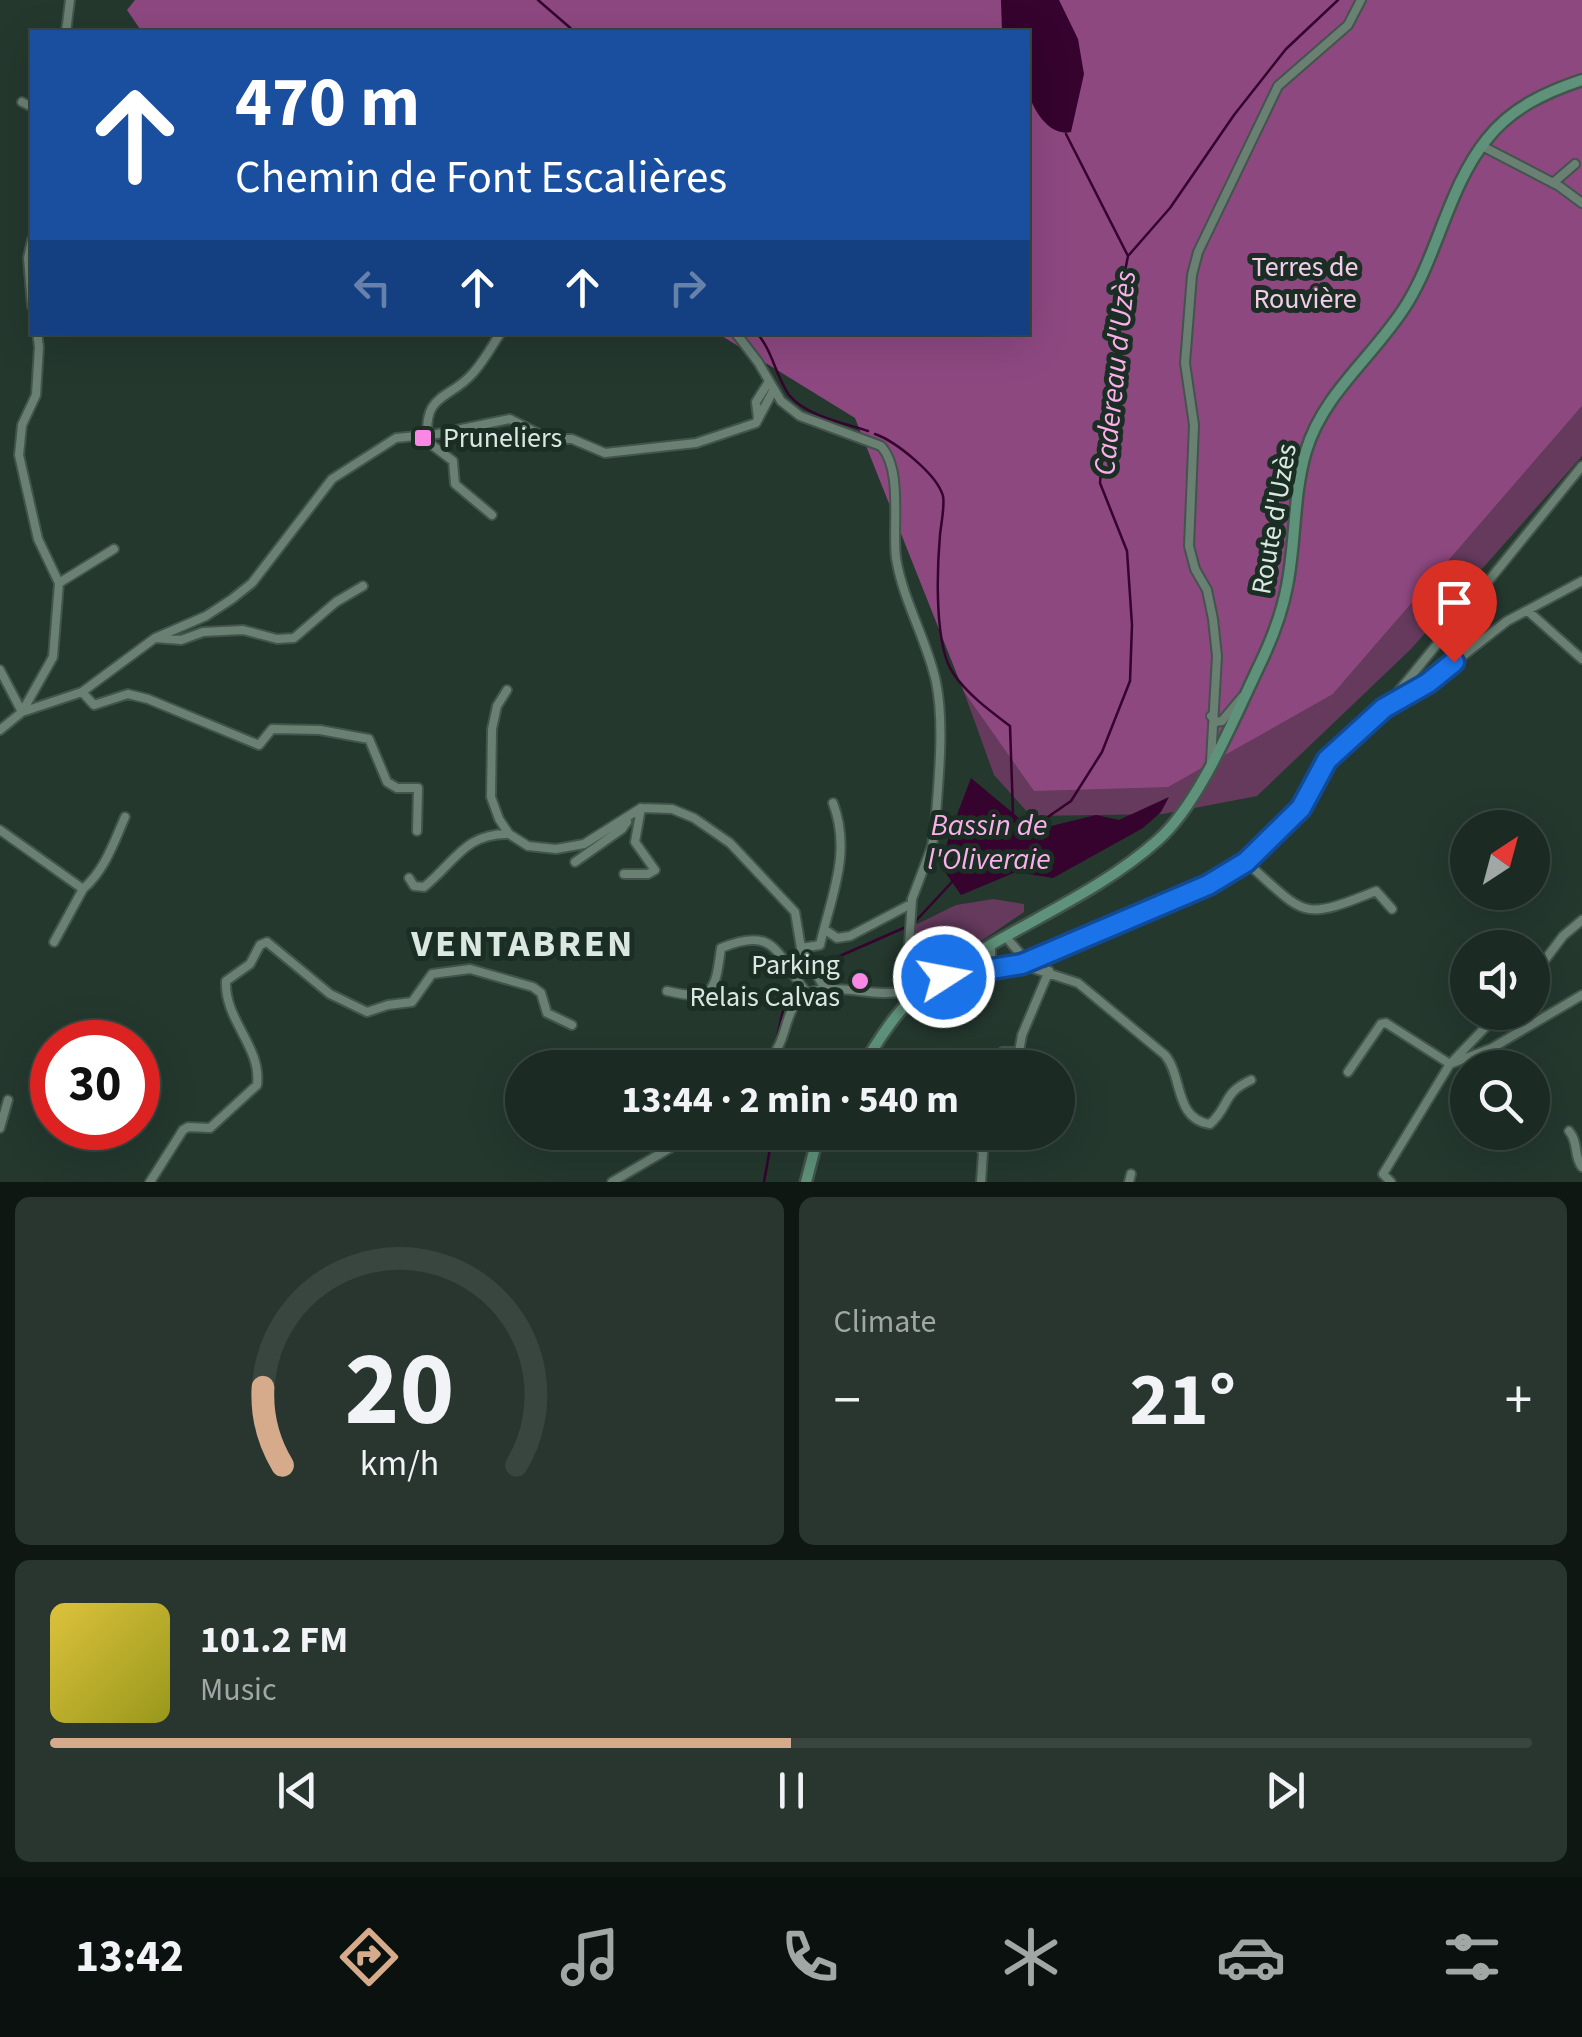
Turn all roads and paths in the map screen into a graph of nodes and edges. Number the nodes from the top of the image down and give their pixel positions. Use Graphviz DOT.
graph roads {
  1 [pos="70,0"];
  2 [pos="1361,0"];
  3 [pos="66,30"];
  4 [pos="1582,80"];
  5 [pos="22,102"];
  6 [pos="30,105"];
  7 [pos="1482,146"];
  8 [pos="1575,164"];
  9 [pos="1553,183"];
  10 [pos="1582,203"];
  11 [pos="30,249"];
  12 [pos="30,282"];
  13 [pos="37,335"];
  14 [pos="499,335"];
  15 [pos="737,335"];
  16 [pos="771,387"];
  17 [pos="426,435"];
  18 [pos="1582,466"];
  19 [pos="492,515"];
  20 [pos="114,549"];
  21 [pos="1582,581"];
  22 [pos="59,583"];
  23 [pos="362,586"];
  24 [pos="1528,611"];
  25 [pos="156,638"];
  26 [pos="1582,659"];
  27 [pos="0,670"];
  28 [pos="507,690"];
  29 [pos="1247,691"];
  30 [pos="82,692"];
  31 [pos="1384,708"];
  32 [pos="22,712"];
  33 [pos="1211,716"];
  34 [pos="0,730"];
  35 [pos="1211,730"];
  36 [pos="1223,739"];
  37 [pos="1211,761"];
  38 [pos="834,803"];
  39 [pos="642,808"];
  40 [pos="126,816"];
  41 [pos="630,818"];
  42 [pos="0,830"];
  43 [pos="417,831"];
  44 [pos="509,834"];
  45 [pos="575,862"];
  46 [pos="1246,862"];
  47 [pos="624,874"];
  48 [pos="409,878"];
  49 [pos="83,889"];
  50 [pos="911,904"];
  51 [pos="1392,910"];
  52 [pos="1582,920"];
  53 [pos="824,929"];
  54 [pos="1006,937"];
  55 [pos="54,942"];
  56 [pos="991,946"];
  57 [pos="800,948"];
  58 [pos="1014,950"];
  59 [pos="1550,953"];
  60 [pos="1038,958"];
  61 [pos="1022,964"];
  62 [pos="1008,966"];
  63 [pos="998,967"];
  64 [pos="1048,971"];
  65 [pos="944,977"];
  66 [pos="824,988"];
  67 [pos="666,990"];
  68 [pos="904,991"];
  69 [pos="807,993"];
  70 [pos="1582,995"];
  71 [pos="905,1006"];
  72 [pos="572,1025"];
  73 [pos="1483,1030"];
  74 [pos="776,1050"];
  75 [pos="874,1050"];
  76 [pos="1019,1050"];
  77 [pos="1463,1050"];
  78 [pos="1487,1050"];
  79 [pos="1450,1064"];
  80 [pos="1348,1072"];
  81 [pos="1252,1080"];
  82 [pos="8,1100"];
  83 [pos="0,1128"];
  84 [pos="1569,1130"];
  85 [pos="667,1150"];
  86 [pos="814,1150"];
  87 [pos="982,1150"];
  88 [pos="1582,1167"];
  89 [pos="150,1182"];
  90 [pos="612,1182"];
  91 [pos="806,1182"];
  92 [pos="982,1182"];
  93 [pos="1391,1182"];
  1 -- 3 [label="street"];
  2 -- 33 [label="street"];
  4 -- 7 [label="main road, Route d'Uzès"];
  5 -- 6 [label="street"];
  7 -- 9 [label="street"];
  7 -- 29 [label="main road, Route d'Uzès"];
  8 -- 9 [label="street"];
  9 -- 10 [label="street"];
  11 -- 12 [label="street"];
  13 -- 22 [label="street"];
  14 -- 17 [label="street"];
  15 -- 16 [label="street"];
  16 -- 17 [label="street"];
  16 -- 50 [label="street"];
  17 -- 19 [label="street"];
  17 -- 25 [label="street"];
  18 -- 31 [label="street"];
  20 -- 22 [label="street"];
  21 -- 24 [label="street"];
  22 -- 32 [label="street"];
  23 -- 25 [label="street"];
  24 -- 26 [label="street"];
  24 -- 31 [label="street"];
  25 -- 30 [label="street"];
  27 -- 32 [label="street"];
  28 -- 44 [label="street"];
  29 -- 33 [label="street"];
  29 -- 36 [label="main road, Route d'Uzès"];
  30 -- 32 [label="street"];
  30 -- 43 [label="street"];
  31 -- 46 [label="street"];
  32 -- 34 [label="street"];
  33 -- 35 [label="street"];
  33 -- 36 [label="street"];
  35 -- 36 [label="street"];
  35 -- 37 [label="street"];
  36 -- 37 [label="main road, Route d'Uzès"];
  37 -- 54 [label="main road, Route d'Uzès"];
  38 -- 53 [label="street"];
  39 -- 41 [label="street"];
  39 -- 47 [label="street"];
  39 -- 57 [label="street"];
  40 -- 49 [label="street"];
  41 -- 44 [label="street"];
  41 -- 45 [label="street"];
  42 -- 49 [label="street"];
  44 -- 48 [label="street"];
  46 -- 51 [label="street"];
  46 -- 60 [label="street"];
  49 -- 55 [label="street"];
  50 -- 53 [label="street"];
  50 -- 68 [label="street"];
  52 -- 59 [label="street"];
  53 -- 57 [label="street"];
  54 -- 56 [label="main road, Route d'Uzès"];
  54 -- 58 [label="street"];
  56 -- 63 [label="street"];
  56 -- 65 [label="main road, Route d'Uzès"];
  57 -- 66 [label="street"];
  58 -- 60 [label="street"];
  58 -- 62 [label="street"];
  60 -- 61 [label="street"];
  61 -- 62 [label="street"];
  61 -- 64 [label="street"];
  62 -- 63 [label="street"];
  63 -- 65 [label="street"];
  64 -- 76 [label="street"];
  64 -- 81 [label="street"];
  65 -- 71 [label="main road, Route d'Uzès"];
  66 -- 68 [label="street"];
  66 -- 69 [label="street"];
  67 -- 69 [label="street"];
  68 -- 71 [label="street"];
  69 -- 74 [label="street"];
  70 -- 78 [label="street"];
  71 -- 75 [label="main road, Route d'Uzès"];
  72 -- 89 [label="street"];
  73 -- 77 [label="street"];
  79 -- 80 [label="street"];
  79 -- 93 [label="street"];
  82 -- 83 [label="street"];
  84 -- 88 [label="street"];
  85 -- 90 [label="street"];
  86 -- 91 [label="main road"];
  87 -- 92 [label="street"];
}
